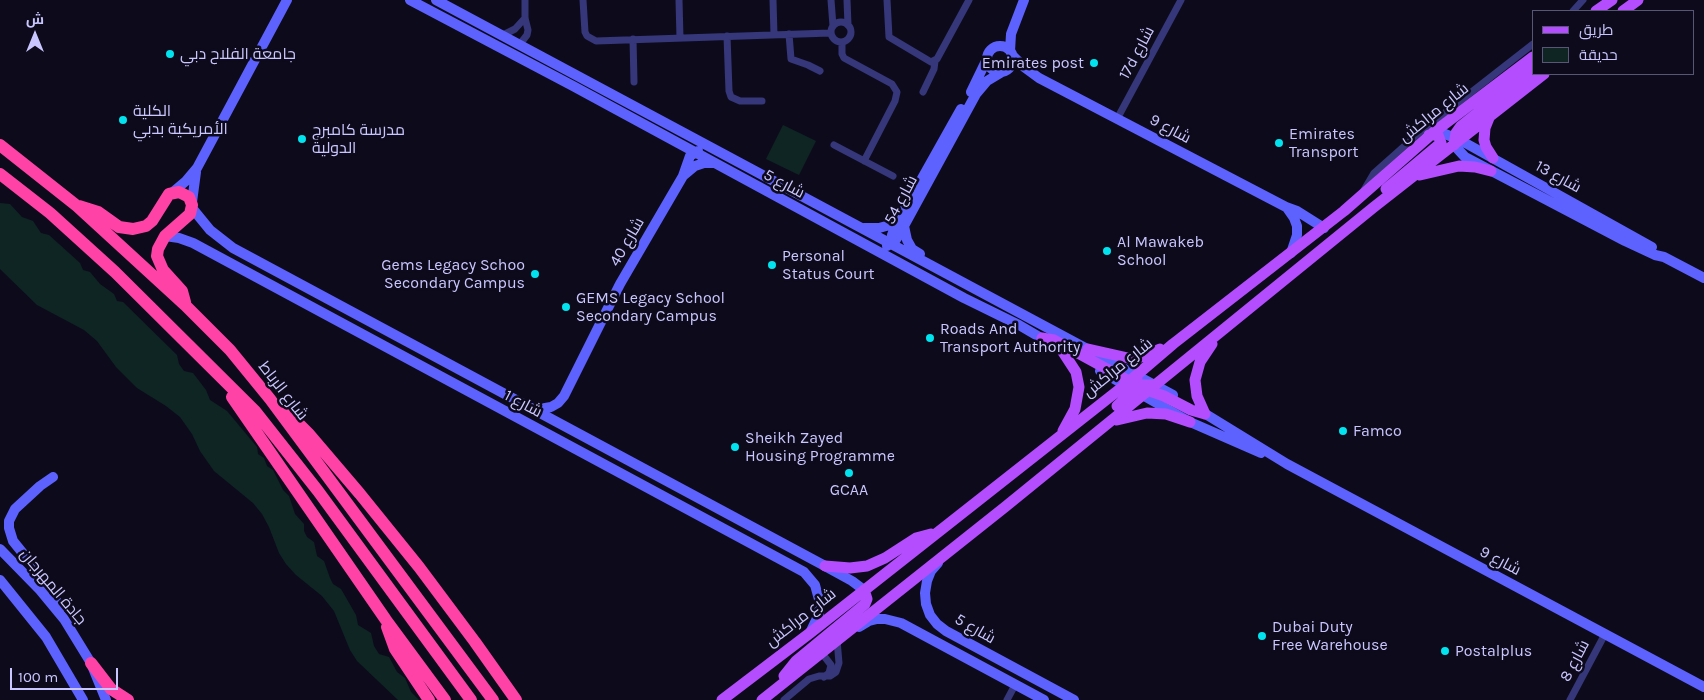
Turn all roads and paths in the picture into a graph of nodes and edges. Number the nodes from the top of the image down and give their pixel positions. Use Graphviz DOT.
graph roads {
  1 [pos="287,0"];
  2 [pos="410,0"];
  3 [pos="436,0"];
  4 [pos="525,0"];
  5 [pos="583,0"];
  6 [pos="679,0"];
  7 [pos="774,0"];
  8 [pos="832,0"];
  9 [pos="847,0"];
  10 [pos="886,0"];
  11 [pos="969,0"];
  12 [pos="1024,0"];
  13 [pos="1181,0"];
  14 [pos="1583,0"];
  15 [pos="1612,0"];
  16 [pos="1638,0"];
  17 [pos="1574,10"];
  18 [pos="1597,10"];
  19 [pos="1624,10"];
  20 [pos="444,18"];
  21 [pos="525,18"];
  22 [pos="848,25"];
  23 [pos="832,29"];
  24 [pos="774,34"];
  25 [pos="790,34"];
  26 [pos="503,35"];
  27 [pos="728,36"];
  28 [pos="680,38"];
  29 [pos="633,39"];
  30 [pos="842,42"];
  31 [pos="520,44"];
  32 [pos="1532,45"];
  33 [pos="999,46"];
  34 [pos="1011,53"];
  35 [pos="1532,58"];
  36 [pos="987,59"];
  37 [pos="935,61"];
  38 [pos="1532,70"];
  39 [pos="820,71"];
  40 [pos="1003,72"];
  41 [pos="1543,75"];
  42 [pos="1039,78"];
  43 [pos="634,82"];
  44 [pos="922,92"];
  45 [pos="762,101"];
  46 [pos="1490,117"];
  47 [pos="1117,119"];
  48 [pos="1432,134"];
  49 [pos="1456,141"];
  50 [pos="0,145"];
  51 [pos="834,145"];
  52 [pos="693,153"];
  53 [pos="1493,158"];
  54 [pos="864,161"];
  55 [pos="713,163"];
  56 [pos="197,168"];
  57 [pos="1491,171"];
  58 [pos="0,174"];
  59 [pos="683,176"];
  60 [pos="893,176"];
  61 [pos="1413,176"];
  62 [pos="783,186"];
  63 [pos="173,192"];
  64 [pos="1363,195"];
  65 [pos="788,203"];
  66 [pos="192,205"];
  67 [pos="77,206"];
  68 [pos="1374,207"];
  69 [pos="1286,208"];
  70 [pos="901,224"];
  71 [pos="863,228"];
  72 [pos="1324,228"];
  73 [pos="165,236"];
  74 [pos="891,244"];
  75 [pos="1291,253"];
  76 [pos="1664,257"];
  77 [pos="893,260"];
  78 [pos="926,263"];
  79 [pos="1704,278"];
  80 [pos="264,281"];
  81 [pos="185,305"];
  82 [pos="349,311"];
  83 [pos="1213,313"];
  84 [pos="1219,334"];
  85 [pos="1042,338"];
  86 [pos="1173,344"];
  87 [pos="1060,349"];
  88 [pos="1088,349"];
  89 [pos="214,370"];
  90 [pos="1139,385"];
  91 [pos="564,396"];
  92 [pos="270,399"];
  93 [pos="533,410"];
  94 [pos="1205,414"];
  95 [pos="553,420"];
  96 [pos="1190,422"];
  97 [pos="1108,423"];
  98 [pos="1061,435"];
  99 [pos="556,438"];
  100 [pos="1078,447"];
  101 [pos="1282,462"];
  102 [pos="53,478"];
  103 [pos="935,534"];
  104 [pos="0,548"];
  105 [pos="951,549"];
  106 [pos="825,566"];
  107 [pos="0,580"];
  108 [pos="864,590"];
  109 [pos="64,619"];
  110 [pos="386,620"];
  111 [pos="810,633"];
  112 [pos="1605,634"];
  113 [pos="840,638"];
  114 [pos="821,652"];
  115 [pos="91,663"];
  116 [pos="70,677"];
  117 [pos="823,677"];
  118 [pos="1015,685"];
  119 [pos="779,687"];
  120 [pos="1704,687"];
  121 [pos="76,700"];
  122 [pos="83,700"];
  123 [pos="106,700"];
  124 [pos="128,700"];
  125 [pos="429,700"];
  126 [pos="444,700"];
  127 [pos="471,700"];
  128 [pos="493,700"];
  129 [pos="516,700"];
  130 [pos="722,700"];
  131 [pos="762,700"];
  132 [pos="784,700"];
  133 [pos="1007,700"];
  134 [pos="1044,700"];
  135 [pos="1073,700"];
  136 [pos="1570,700"];
  1 -- 56 [label="street"];
  2 -- 20 [label="street, شارع 5"];
  3 -- 26 [label="street, شارع 5"];
  4 -- 21 [label="street"];
  5 -- 29 [label="street"];
  6 -- 28 [label="street"];
  7 -- 24 [label="street"];
  8 -- 23 [label="street"];
  9 -- 22 [label="street"];
  10 -- 37 [label="street"];
  11 -- 37 [label="street"];
  12 -- 33 [label="street"];
  12 -- 34 [label="street"];
  13 -- 47 [label="street, 17d شارع"];
  14 -- 17 [label="street"];
  15 -- 18 [label="main road"];
  16 -- 19 [label="main road"];
  20 -- 31 [label="street"];
  20 -- 52 [label="street, شارع 5"];
  21 -- 26 [label="street"];
  21 -- 31 [label="street"];
  22 -- 23 [label="street"];
  22 -- 30 [label="street"];
  23 -- 25 [label="street"];
  23 -- 30 [label="street"];
  24 -- 25 [label="street"];
  24 -- 27 [label="street"];
  25 -- 39 [label="street"];
  26 -- 31 [label="street, شارع 5"];
  27 -- 28 [label="street"];
  27 -- 45 [label="street"];
  28 -- 29 [label="street"];
  29 -- 43 [label="street"];
  30 -- 54 [label="street"];
  31 -- 62 [label="street, شارع 5"];
  32 -- 64 [label="street"];
  33 -- 34 [label="street"];
  33 -- 36 [label="street"];
  34 -- 40 [label="street"];
  34 -- 42 [label="street, شارع 9"];
  35 -- 48 [label="main road, شارع مراكش"];
  36 -- 40 [label="street"];
  36 -- 70 [label="street, شارع 54"];
  37 -- 44 [label="street"];
  38 -- 49 [label="main road"];
  40 -- 42 [label="street, شارع 9"];
  40 -- 70 [label="street, شارع 54"];
  41 -- 46 [label="main road, شارع مراكش"];
  42 -- 47 [label="street, شارع 9"];
  46 -- 49 [label="main road, شارع مراكش"];
  46 -- 53 [label="main road"];
  47 -- 69 [label="street, شارع 9"];
  48 -- 49 [label="street, شارع 13"];
  48 -- 64 [label="main road, شارع مراكش"];
  48 -- 68 [label="main road"];
  49 -- 53 [label="street, شارع 13"];
  49 -- 57 [label="street, شارع 13"];
  49 -- 61 [label="main road, شارع مراكش"];
  50 -- 67 [label="highway, شارع الرباط"];
  51 -- 54 [label="street"];
  52 -- 55 [label="street, شارع 5"];
  52 -- 59 [label="street, شارع 40"];
  52 -- 62 [label="street"];
  53 -- 76 [label="street, شارع 13"];
  54 -- 60 [label="street"];
  55 -- 59 [label="street"];
  55 -- 65 [label="street, شارع 5"];
  56 -- 63 [label="street"];
  56 -- 66 [label="street"];
  57 -- 61 [label="main road"];
  57 -- 76 [label="street, شارع 13"];
  58 -- 89 [label="highway"];
  59 -- 91 [label="street, شارع 40"];
  61 -- 68 [label="main road, شارع مراكش"];
  62 -- 71 [label="street, شارع 5"];
  63 -- 66 [label="highway"];
  63 -- 67 [label="highway"];
  64 -- 72 [label="main road, شارع مراكش"];
  65 -- 74 [label="street"];
  65 -- 77 [label="street, شارع 5"];
  66 -- 73 [label="highway"];
  66 -- 82 [label="street, شارع 1"];
  67 -- 81 [label="highway, شارع الرباط"];
  68 -- 84 [label="main road, شارع مراكش"];
  69 -- 72 [label="street, شارع 9"];
  69 -- 75 [label="street"];
  70 -- 71 [label="street"];
  70 -- 74 [label="street, شارع 54"];
  70 -- 78 [label="street"];
  71 -- 74 [label="street, شارع 5"];
  72 -- 75 [label="main road, شارع مراكش"];
  73 -- 80 [label="street, شارع 1"];
  73 -- 81 [label="highway"];
  74 -- 77 [label="street"];
  74 -- 78 [label="street, شارع 5"];
  75 -- 83 [label="main road, شارع مراكش"];
  76 -- 79 [label="street, شارع 13"];
  77 -- 85 [label="street, شارع 5"];
  78 -- 88 [label="street, شارع 5"];
  80 -- 82 [label="street"];
  80 -- 99 [label="street, شارع 1"];
  81 -- 92 [label="highway, شارع الرباط"];
  82 -- 93 [label="street, شارع 1"];
  83 -- 86 [label="main road, شارع مراكش"];
  83 -- 90 [label="main road"];
  84 -- 90 [label="main road, شارع مراكش"];
  84 -- 94 [label="main road"];
  85 -- 87 [label="street, شارع 5"];
  85 -- 90 [label="main road"];
  86 -- 88 [label="main road"];
  86 -- 90 [label="main road, شارع مراكش"];
  87 -- 90 [label="street, شارع 5"];
  87 -- 98 [label="main road"];
  88 -- 90 [label="street, شارع 5"];
  89 -- 110 [label="highway"];
  89 -- 127 [label="highway"];
  90 -- 94 [label="main road"];
  90 -- 96 [label="street, شارع 9"];
  90 -- 97 [label="main road, شارع مراكش"];
  90 -- 98 [label="main road, شارع مراكش"];
  90 -- 100 [label="main road"];
  91 -- 93 [label="street"];
  91 -- 95 [label="street, شارع 40"];
  92 -- 128 [label="highway, شارع الرباط"];
  92 -- 129 [label="highway"];
  93 -- 95 [label="street, شارع 1"];
  94 -- 101 [label="street, شارع 9"];
  95 -- 99 [label="street"];
  95 -- 106 [label="street, شارع 1"];
  96 -- 97 [label="main road"];
  96 -- 101 [label="street, شارع 9"];
  97 -- 100 [label="main road, شارع مراكش"];
  98 -- 103 [label="main road, شارع مراكش"];
  99 -- 111 [label="street, شارع 1"];
  100 -- 105 [label="main road, شارع مراكش"];
  101 -- 112 [label="street, شارع 9"];
  102 -- 109 [label="street"];
  103 -- 106 [label="main road"];
  103 -- 108 [label="main road, شارع مراكش"];
  104 -- 109 [label="street, جادة المهرجان"];
  105 -- 113 [label="main road, شارع مراكش"];
  105 -- 135 [label="street, شارع 5"];
  106 -- 108 [label="street, شارع 1"];
  107 -- 116 [label="street"];
  108 -- 111 [label="main road, شارع مراكش"];
  108 -- 119 [label="main road"];
  109 -- 115 [label="street, جادة المهرجان"];
  110 -- 125 [label="highway"];
  110 -- 126 [label="highway"];
  111 -- 130 [label="main road, شارع مراكش"];
  112 -- 120 [label="street, شارع 9"];
  112 -- 136 [label="street, شارع 8"];
  113 -- 114 [label="main road, شارع مراكش"];
  113 -- 117 [label="street"];
  113 -- 118 [label="street, شارع 5"];
  114 -- 117 [label="street"];
  114 -- 119 [label="main road, شارع مراكش"];
  115 -- 123 [label="street, جادة المهرجان"];
  115 -- 124 [label="highway"];
  116 -- 121 [label="street"];
  116 -- 122 [label="street"];
  117 -- 132 [label="street"];
  118 -- 133 [label="street"];
  118 -- 134 [label="street, شارع 5"];
  119 -- 131 [label="main road, شارع مراكش"];
}
